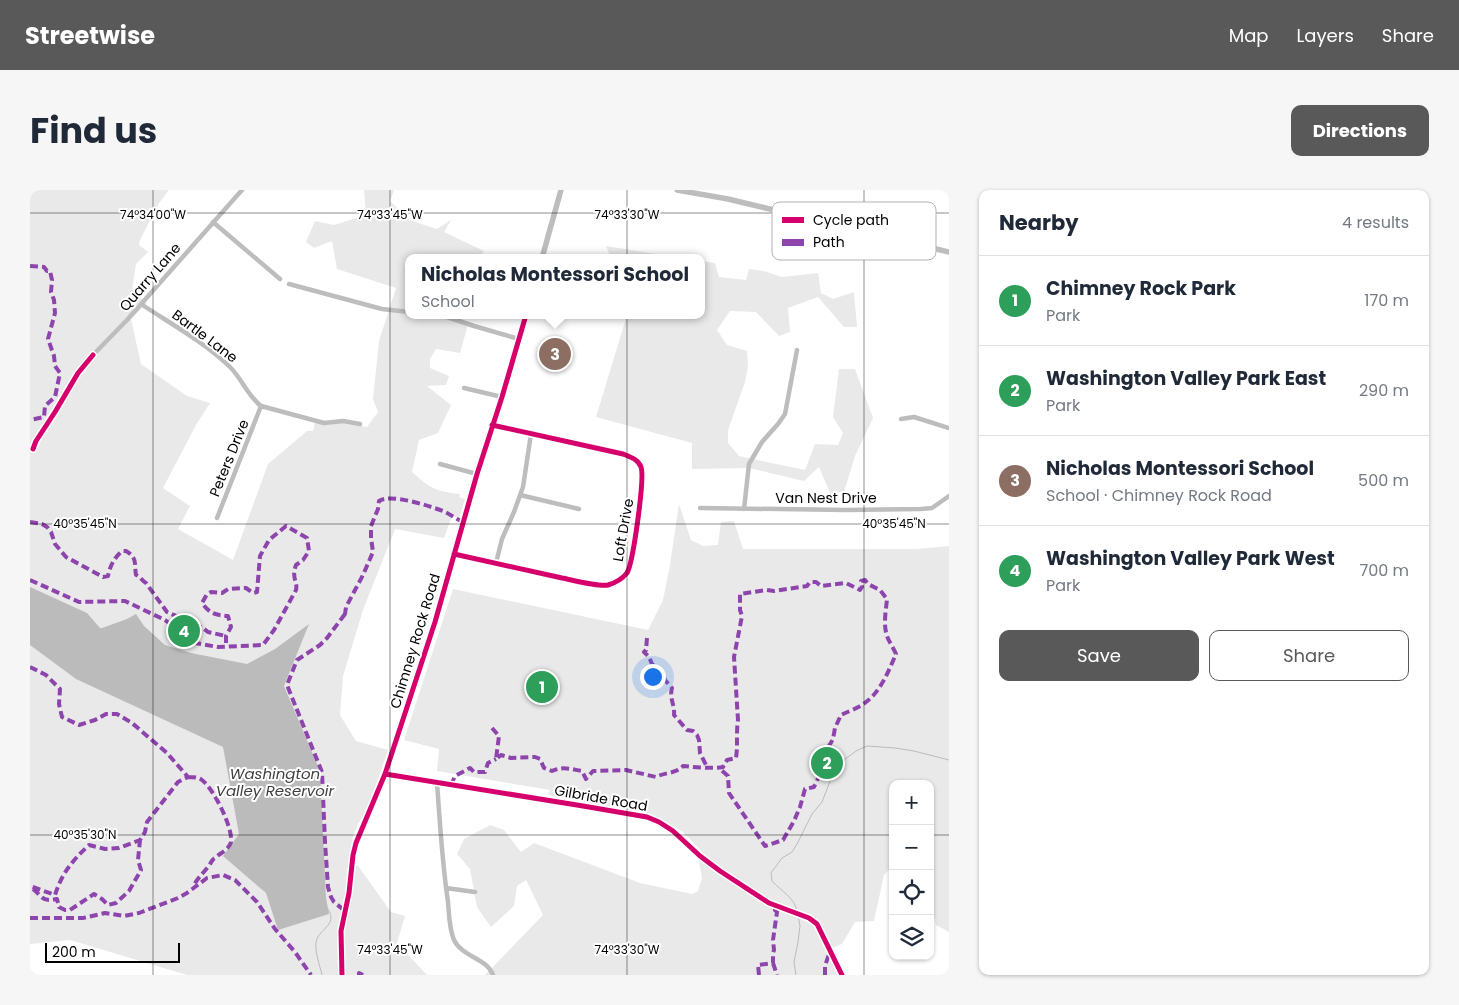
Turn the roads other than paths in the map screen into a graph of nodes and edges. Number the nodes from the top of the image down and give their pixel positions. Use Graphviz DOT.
graph roads {
  1 [pos="242,190"];
  2 [pos="561,190"];
  3 [pos="677,190"];
  4 [pos="772,210"];
  5 [pos="213,222"];
  6 [pos="936,249"];
  7 [pos="949,252"];
  8 [pos="543,254"];
  9 [pos="280,279"];
  10 [pos="289,284"];
  11 [pos="142,304"];
  12 [pos="405,312"];
  13 [pos="453,319"];
  14 [pos="525,319"];
  15 [pos="519,339"];
  16 [pos="797,350"];
  17 [pos="93,354"];
  18 [pos="464,388"];
  19 [pos="502,397"];
  20 [pos="261,406"];
  21 [pos="901,419"];
  22 [pos="360,424"];
  23 [pos="492,425"];
  24 [pos="949,428"];
  25 [pos="531,434"];
  26 [pos="440,464"];
  27 [pos="477,474"];
  28 [pos="520,496"];
  29 [pos="949,496"];
  30 [pos="700,508"];
  31 [pos="579,509"];
  32 [pos="744,509"];
  33 [pos="217,518"];
  34 [pos="454,554"];
  35 [pos="496,563"];
  36 [pos="385,774"];
  37 [pos="437,782"];
  38 [pos="446,888"];
  39 [pos="475,892"];
  40 [pos="342,975"];
  41 [pos="493,975"];
  42 [pos="842,975"];
  1 -- 5 [label="street, Quarry Lane"];
  2 -- 8 [label="street"];
  3 -- 4 [label="street"];
  5 -- 9 [label="street"];
  5 -- 11 [label="street, Quarry Lane"];
  6 -- 7 [label="street"];
  10 -- 12 [label="street"];
  11 -- 17 [label="street, Quarry Lane"];
  11 -- 20 [label="street, Bartle Lane"];
  13 -- 15 [label="street"];
  14 -- 15 [label="street, Chimney Rock Road"];
  15 -- 19 [label="street, Chimney Rock Road"];
  16 -- 32 [label="street"];
  18 -- 19 [label="street"];
  19 -- 23 [label="street, Chimney Rock Road"];
  20 -- 22 [label="street"];
  20 -- 33 [label="street, Peters Drive"];
  21 -- 24 [label="street"];
  23 -- 25 [label="street, Loft Drive"];
  23 -- 27 [label="street, Chimney Rock Road"];
  25 -- 28 [label="street"];
  25 -- 35 [label="street, Loft Drive"];
  26 -- 27 [label="street"];
  27 -- 34 [label="street, Chimney Rock Road"];
  28 -- 31 [label="street"];
  28 -- 35 [label="street"];
  29 -- 32 [label="street, Van Nest Drive"];
  30 -- 32 [label="street, Van Nest Drive"];
  34 -- 35 [label="street, Loft Drive"];
  34 -- 36 [label="street, Chimney Rock Road"];
  36 -- 37 [label="street, Gilbride Road"];
  36 -- 40 [label="street, Chimney Rock Road"];
  37 -- 38 [label="street"];
  37 -- 42 [label="street, Gilbride Road"];
  38 -- 39 [label="street"];
  38 -- 41 [label="street"];
}
